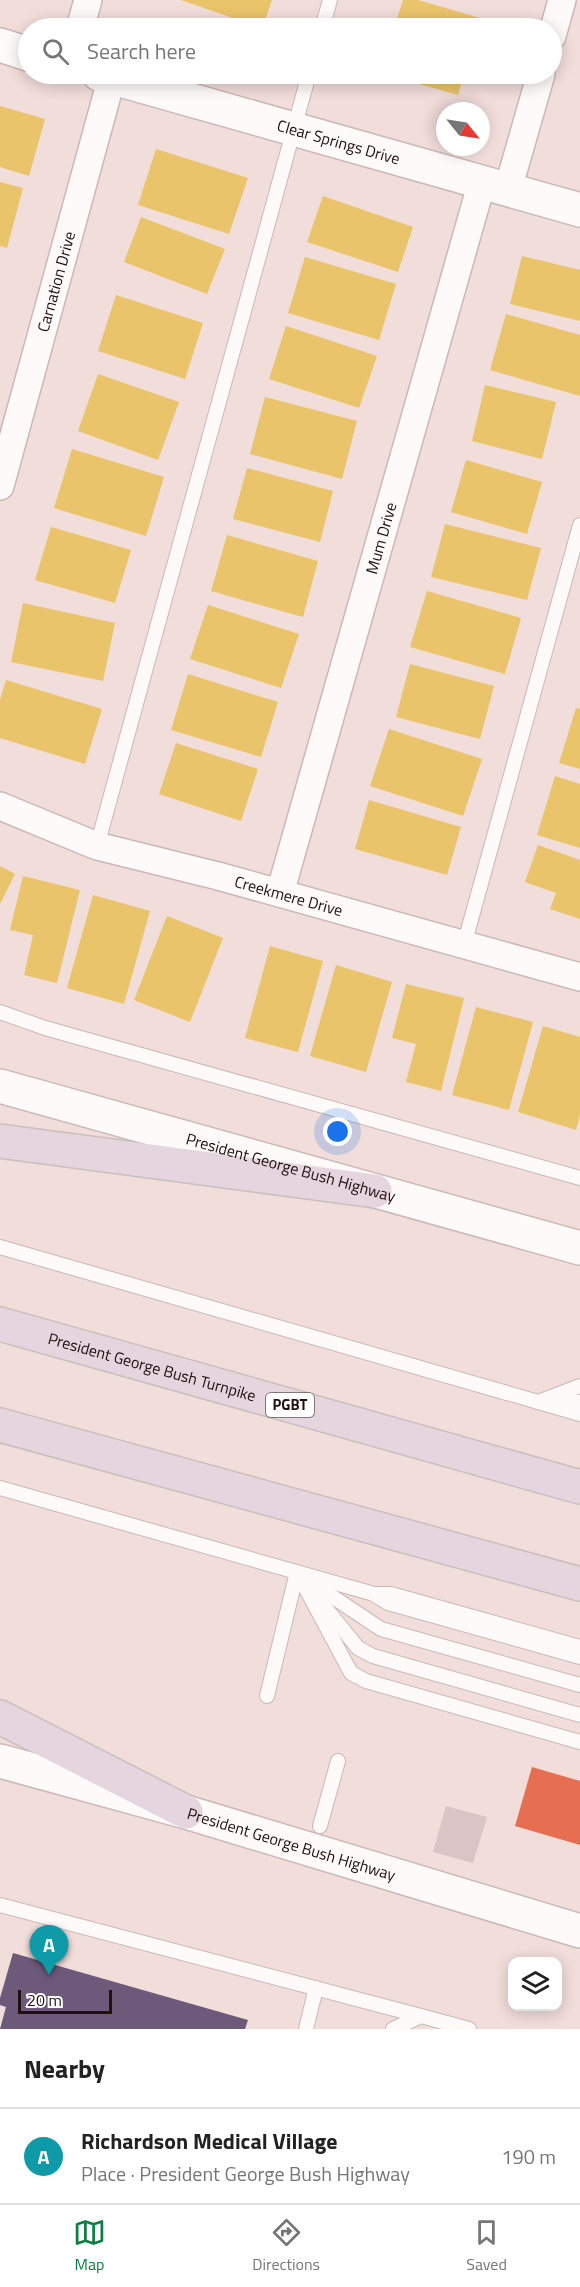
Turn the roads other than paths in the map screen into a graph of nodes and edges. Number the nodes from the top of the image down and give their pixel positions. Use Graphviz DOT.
graph roads {
  1 [pos="88,0"];
  2 [pos="330,0"];
  3 [pos="562,0"];
  4 [pos="83,18"];
  5 [pos="325,18"];
  6 [pos="557,18"];
  7 [pos="0,45"];
  8 [pos="18,51"];
  9 [pos="103,84"];
  10 [pos="136,84"];
  11 [pos="306,84"];
  12 [pos="537,84"];
  13 [pos="294,129"];
  14 [pos="495,186"];
  15 [pos="580,210"];
  16 [pos="0,486"];
  17 [pos="580,525"];
  18 [pos="0,806"];
  19 [pos="97,846"];
  20 [pos="280,893"];
  21 [pos="464,945"];
  22 [pos="580,977"];
  23 [pos="0,1012"];
  24 [pos="0,1086"];
  25 [pos="0,1141"];
  26 [pos="580,1178"];
  27 [pos="375,1191"];
  28 [pos="0,1247"];
  29 [pos="580,1248"];
  30 [pos="0,1324"];
  31 [pos="580,1386"];
  32 [pos="580,1393"];
  33 [pos="538,1402"];
  34 [pos="580,1402"];
  35 [pos="580,1414"];
  36 [pos="0,1425"];
  37 [pos="580,1487"];
  38 [pos="0,1488"];
  39 [pos="297,1572"];
  40 [pos="580,1584"];
  41 [pos="374,1594"];
  42 [pos="580,1647"];
  43 [pos="580,1657"];
  44 [pos="580,1685"];
  45 [pos="267,1696"];
  46 [pos="580,1715"];
  47 [pos="0,1717"];
  48 [pos="580,1742"];
  49 [pos="0,1761"];
  50 [pos="338,1761"];
  51 [pos="186,1812"];
  52 [pos="320,1826"];
  53 [pos="0,1905"];
  54 [pos="580,1931"];
  55 [pos="316,1988"];
  56 [pos="421,2016"];
  57 [pos="306,2029"];
  58 [pos="393,2029"];
  59 [pos="468,2029"];
  1 -- 4 [label="street"];
  2 -- 5 [label="lane"];
  3 -- 6 [label="street"];
  7 -- 8 [label="main road"];
  9 -- 16 [label="street, Carnation Drive"];
  10 -- 13 [label="main road, Clear Springs Drive"];
  11 -- 13 [label="lane"];
  12 -- 14 [label="street, Mum Drive"];
  13 -- 14 [label="main road, Clear Springs Drive"];
  13 -- 19 [label="lane"];
  14 -- 15 [label="main road, Clear Springs Drive"];
  14 -- 20 [label="street, Mum Drive"];
  17 -- 21 [label="lane"];
  18 -- 19 [label="street, Creekmere Drive"];
  19 -- 20 [label="street, Creekmere Drive"];
  20 -- 21 [label="street, Creekmere Drive"];
  21 -- 22 [label="street, Creekmere Drive"];
  23 -- 26 [label="lane"];
  24 -- 27 [label="main road, President George Bush Highway"];
  25 -- 27 [label="highway"];
  27 -- 29 [label="main road, President George Bush Highway"];
  28 -- 33 [label="lane"];
  30 -- 37 [label="highway, President George Bush Turnpike / PGBT"];
  31 -- 33 [label="lane"];
  32 -- 33 [label="lane"];
  33 -- 34 [label="lane"];
  33 -- 35 [label="lane"];
  36 -- 40 [label="highway"];
  38 -- 39 [label="lane"];
  39 -- 41 [label="lane"];
  39 -- 44 [label="lane"];
  39 -- 45 [label="lane"];
  39 -- 46 [label="lane"];
  39 -- 48 [label="lane"];
  41 -- 42 [label="lane"];
  41 -- 43 [label="lane"];
  47 -- 51 [label="highway"];
  49 -- 51 [label="main road, President George Bush Highway"];
  50 -- 52 [label="lane"];
  51 -- 54 [label="main road, President George Bush Highway"];
  53 -- 55 [label="lane"];
  55 -- 56 [label="lane"];
  55 -- 57 [label="lane"];
  56 -- 58 [label="lane"];
  56 -- 59 [label="lane"];
}
